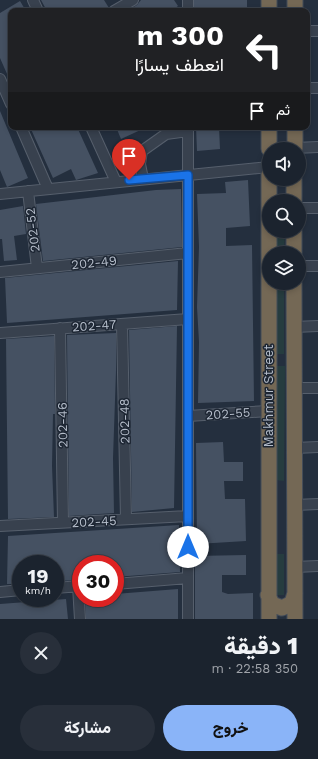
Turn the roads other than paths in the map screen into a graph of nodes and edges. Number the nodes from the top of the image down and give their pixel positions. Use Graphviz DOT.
graph roads {
  1 [pos="133,0"];
  2 [pos="119,8"];
  3 [pos="0,79"];
  4 [pos="8,97"];
  5 [pos="22,130"];
  6 [pos="92,130"];
  7 [pos="184,130"];
  8 [pos="188,130"];
  9 [pos="269,130"];
  10 [pos="295,130"];
  11 [pos="269,142"];
  12 [pos="295,142"];
  13 [pos="318,147"];
  14 [pos="306,148"];
  15 [pos="262,168"];
  16 [pos="188,175"];
  17 [pos="143,179"];
  18 [pos="116,182"];
  19 [pos="269,186"];
  20 [pos="48,189"];
  21 [pos="28,191"];
  22 [pos="0,194"];
  23 [pos="306,208"];
  24 [pos="318,208"];
  25 [pos="188,253"];
  26 [pos="306,266"];
  27 [pos="318,266"];
  28 [pos="37,268"];
  29 [pos="0,272"];
  30 [pos="294,290"];
  31 [pos="188,319"];
  32 [pos="122,324"];
  33 [pos="318,326"];
  34 [pos="294,327"];
  35 [pos="60,328"];
  36 [pos="0,333"];
  37 [pos="294,388"];
  38 [pos="318,388"];
  39 [pos="268,411"];
  40 [pos="188,416"];
  41 [pos="318,447"];
  42 [pos="295,448"];
  43 [pos="318,504"];
  44 [pos="295,505"];
  45 [pos="188,516"];
  46 [pos="126,519"];
  47 [pos="63,523"];
  48 [pos="0,526"];
  49 [pos="318,566"];
  50 [pos="295,567"];
  51 [pos="188,578"];
  52 [pos="124,583"];
  53 [pos="12,591"];
  54 [pos="0,592"];
  55 [pos="295,593"];
  56 [pos="268,595"];
  57 [pos="80,607"];
  58 [pos="80,619"];
  59 [pos="188,619"];
  60 [pos="269,619"];
  61 [pos="295,619"];
  1 -- 2 [label="street"];
  3 -- 4 [label="street"];
  5 -- 20 [label="street"];
  6 -- 18 [label="street"];
  7 -- 17 [label="street"];
  8 -- 16 [label="street"];
  9 -- 11 [label="highway"];
  10 -- 12 [label="highway"];
  13 -- 14 [label="street"];
  15 -- 16 [label="street"];
  16 -- 17 [label="street"];
  16 -- 25 [label="street"];
  17 -- 18 [label="street"];
  18 -- 20 [label="street"];
  19 -- 39 [label="highway, Makhmur Street"];
  20 -- 21 [label="street"];
  21 -- 22 [label="street"];
  21 -- 28 [label="street, 202-52"];
  23 -- 24 [label="street"];
  25 -- 28 [label="street, 202-49"];
  25 -- 31 [label="street"];
  26 -- 27 [label="street"];
  28 -- 29 [label="street, 202-49"];
  30 -- 34 [label="highway, Makhmur Street"];
  31 -- 32 [label="street, 202-47"];
  31 -- 40 [label="street"];
  32 -- 35 [label="street, 202-47"];
  32 -- 46 [label="street, 202-48"];
  33 -- 34 [label="street"];
  34 -- 37 [label="highway, Makhmur Street"];
  35 -- 36 [label="street, 202-47"];
  35 -- 47 [label="street, 202-46"];
  37 -- 38 [label="street"];
  37 -- 42 [label="highway, Makhmur Street"];
  39 -- 40 [label="street, 202-55"];
  39 -- 56 [label="highway, Makhmur Street"];
  40 -- 45 [label="street"];
  41 -- 42 [label="street"];
  42 -- 44 [label="highway, Makhmur Street"];
  43 -- 44 [label="street"];
  44 -- 50 [label="highway, Makhmur Street"];
  45 -- 46 [label="street, 202-45"];
  45 -- 51 [label="street"];
  46 -- 47 [label="street, 202-45"];
  47 -- 48 [label="street, 202-45"];
  49 -- 50 [label="street"];
  50 -- 55 [label="highway, Makhmur Street"];
  51 -- 52 [label="street"];
  51 -- 59 [label="street"];
  53 -- 54 [label="street"];
  55 -- 56 [label="highway"];
  55 -- 61 [label="highway, Makhmur Street"];
  56 -- 60 [label="highway, Makhmur Street"];
  57 -- 58 [label="street"];
}
